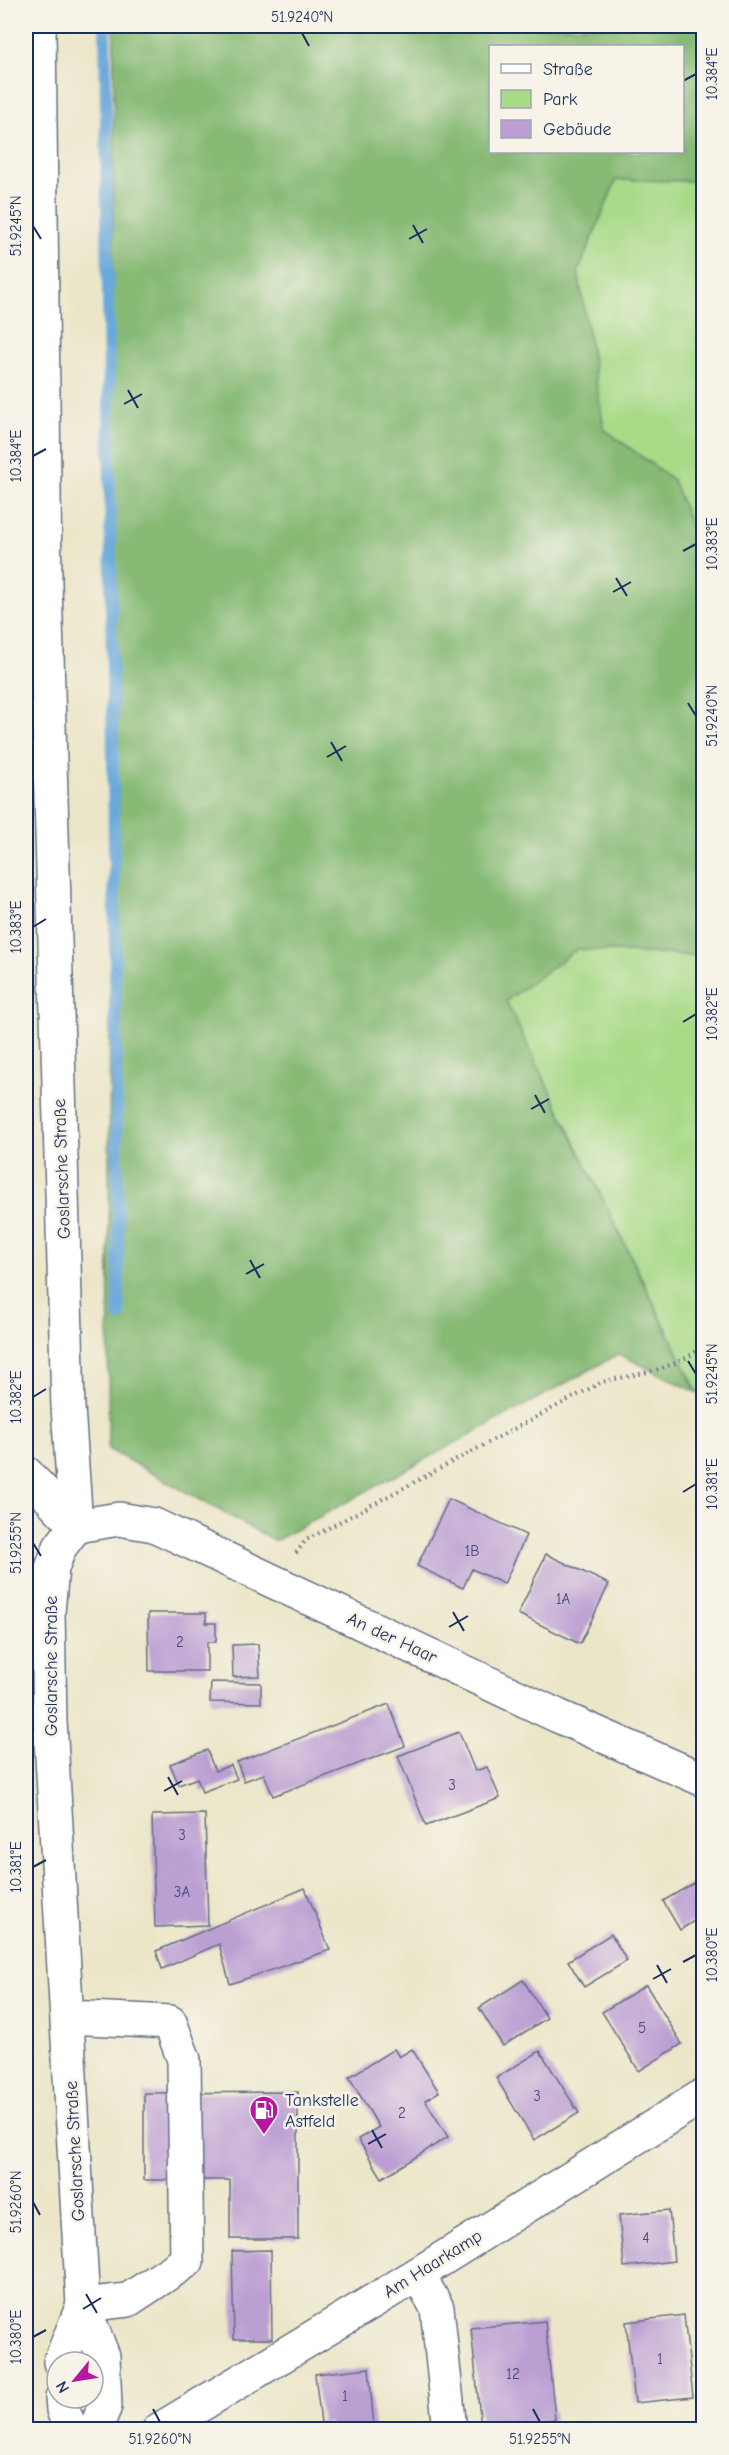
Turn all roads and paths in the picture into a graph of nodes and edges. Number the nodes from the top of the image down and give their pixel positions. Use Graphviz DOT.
graph roads {
  1 [pos="39,26"];
  2 [pos="704,1344"];
  3 [pos="26,1473"];
  4 [pos="76,1526"];
  5 [pos="272,1581"];
  6 [pos="704,1780"];
  7 [pos="68,2017"];
  8 [pos="704,2095"];
  9 [pos="418,2274"];
  10 [pos="83,2305"];
  11 [pos="65,2350"];
  12 [pos="63,2410"];
  13 [pos="71,2430"];
  14 [pos="95,2430"];
  15 [pos="159,2430"];
  16 [pos="450,2430"];
  1 -- 4 [label="street, Goslarsche Straße"];
  2 -- 5 [label="path"];
  3 -- 4 [label="street"];
  4 -- 5 [label="street, An der Haar"];
  4 -- 7 [label="street, Goslarsche Straße"];
  5 -- 6 [label="street, An der Haar"];
  7 -- 10 [label="street, Goslarsche Straße"];
  7 -- 10 [label="street"];
  8 -- 9 [label="street, Am Haarkamp"];
  9 -- 15 [label="street, Am Haarkamp"];
  9 -- 16 [label="street"];
  10 -- 11 [label="street, Goslarsche Straße"];
  10 -- 14 [label="street, Goslarsche Straße"];
  12 -- 13 [label="street"];
}
